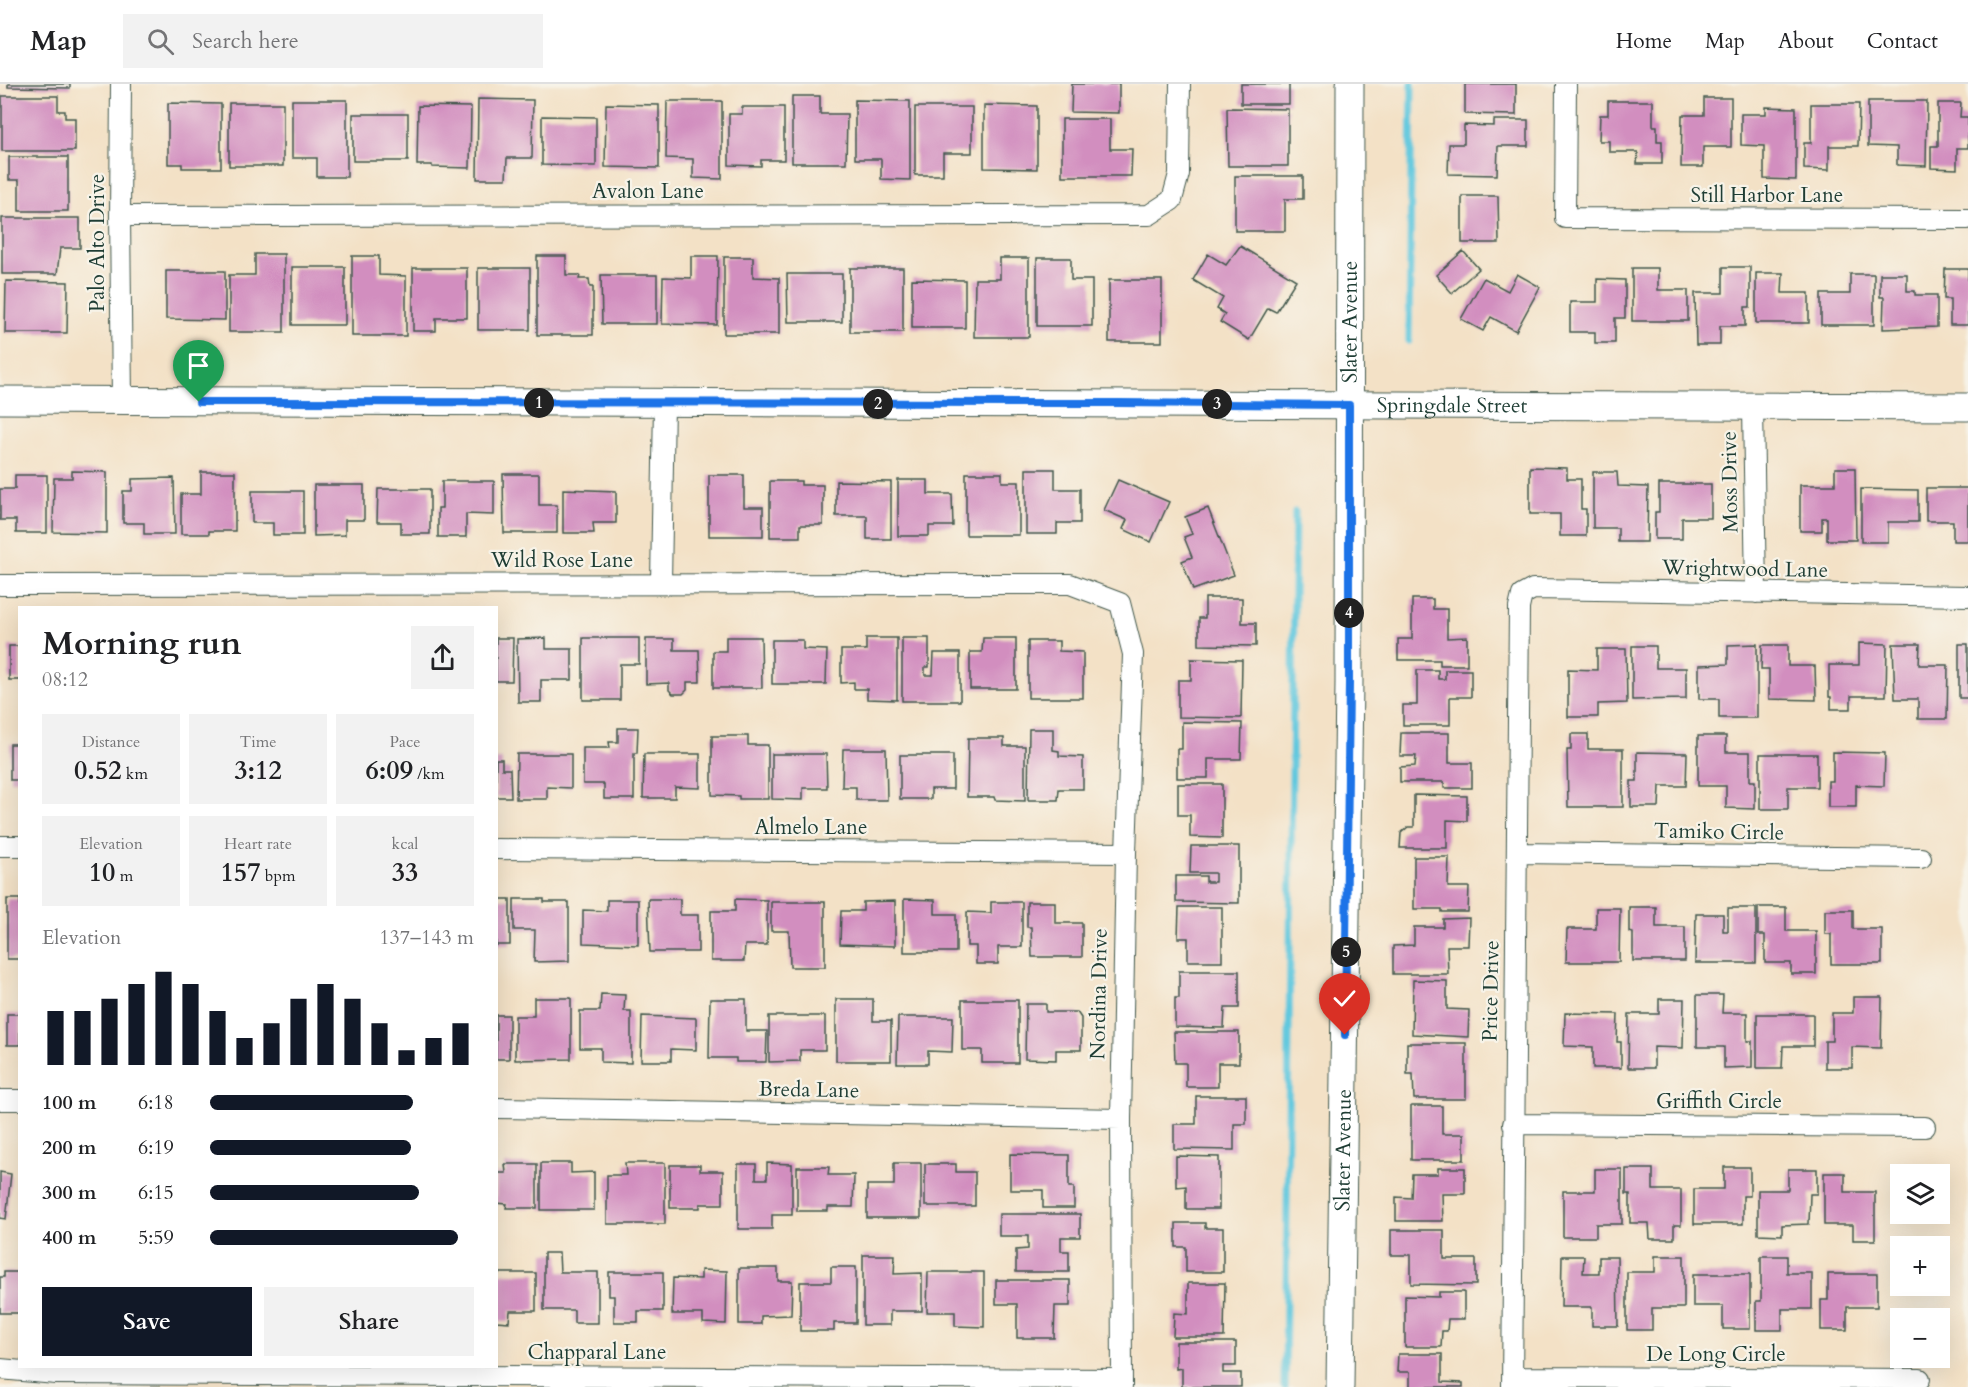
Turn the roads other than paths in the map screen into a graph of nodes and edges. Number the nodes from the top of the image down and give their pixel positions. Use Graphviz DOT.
graph roads {
  1 [pos="121,84"];
  2 [pos="1180,84"];
  3 [pos="1350,84"];
  4 [pos="1566,84"];
  5 [pos="120,216"];
  6 [pos="1968,219"];
  7 [pos="0,400"];
  8 [pos="122,401"];
  9 [pos="663,403"];
  10 [pos="1349,405"];
  11 [pos="1753,407"];
  12 [pos="1968,407"];
  13 [pos="662,584"];
  14 [pos="0,585"];
  15 [pos="1756,593"];
  16 [pos="1522,595"];
  17 [pos="1968,596"];
  18 [pos="1120,603"];
  19 [pos="0,846"];
  20 [pos="18,846"];
  21 [pos="498,849"];
  22 [pos="1126,853"];
  23 [pos="1517,854"];
  24 [pos="1921,858"];
  25 [pos="0,1100"];
  26 [pos="18,1100"];
  27 [pos="498,1108"];
  28 [pos="1121,1119"];
  29 [pos="1513,1124"];
  30 [pos="1925,1127"];
  31 [pos="0,1369"];
  32 [pos="1920,1378"];
  33 [pos="1512,1382"];
  34 [pos="1122,1383"];
  35 [pos="1340,1387"];
  1 -- 5 [label="street, Palo Alto Drive"];
  2 -- 5 [label="street, Avalon Lane"];
  3 -- 10 [label="street, Slater Avenue"];
  4 -- 6 [label="street, Still Harbor Lane"];
  5 -- 8 [label="street, Palo Alto Drive"];
  7 -- 8 [label="street, Springdale Street"];
  8 -- 9 [label="street, Springdale Street"];
  9 -- 10 [label="street, Springdale Street"];
  9 -- 13 [label="street"];
  10 -- 11 [label="street, Springdale Street"];
  10 -- 35 [label="street, Slater Avenue"];
  11 -- 12 [label="street, Springdale Street"];
  11 -- 15 [label="street, Moss Drive"];
  13 -- 14 [label="street, Wild Rose Lane"];
  13 -- 18 [label="street, Wild Rose Lane"];
  15 -- 16 [label="street, Wrightwood Lane"];
  15 -- 17 [label="street, Wrightwood Lane"];
  16 -- 23 [label="street, Price Drive"];
  18 -- 22 [label="street, Nordina Drive"];
  19 -- 20 [label="street"];
  21 -- 22 [label="street, Almelo Lane"];
  22 -- 28 [label="street, Nordina Drive"];
  23 -- 24 [label="street, Tamiko Circle"];
  23 -- 29 [label="street, Price Drive"];
  25 -- 26 [label="street"];
  27 -- 28 [label="street, Breda Lane"];
  28 -- 34 [label="street, Nordina Drive"];
  29 -- 30 [label="street, Griffith Circle"];
  29 -- 33 [label="street, Price Drive"];
  31 -- 34 [label="street, Chapparal Lane"];
  32 -- 33 [label="street, De Long Circle"];
}
